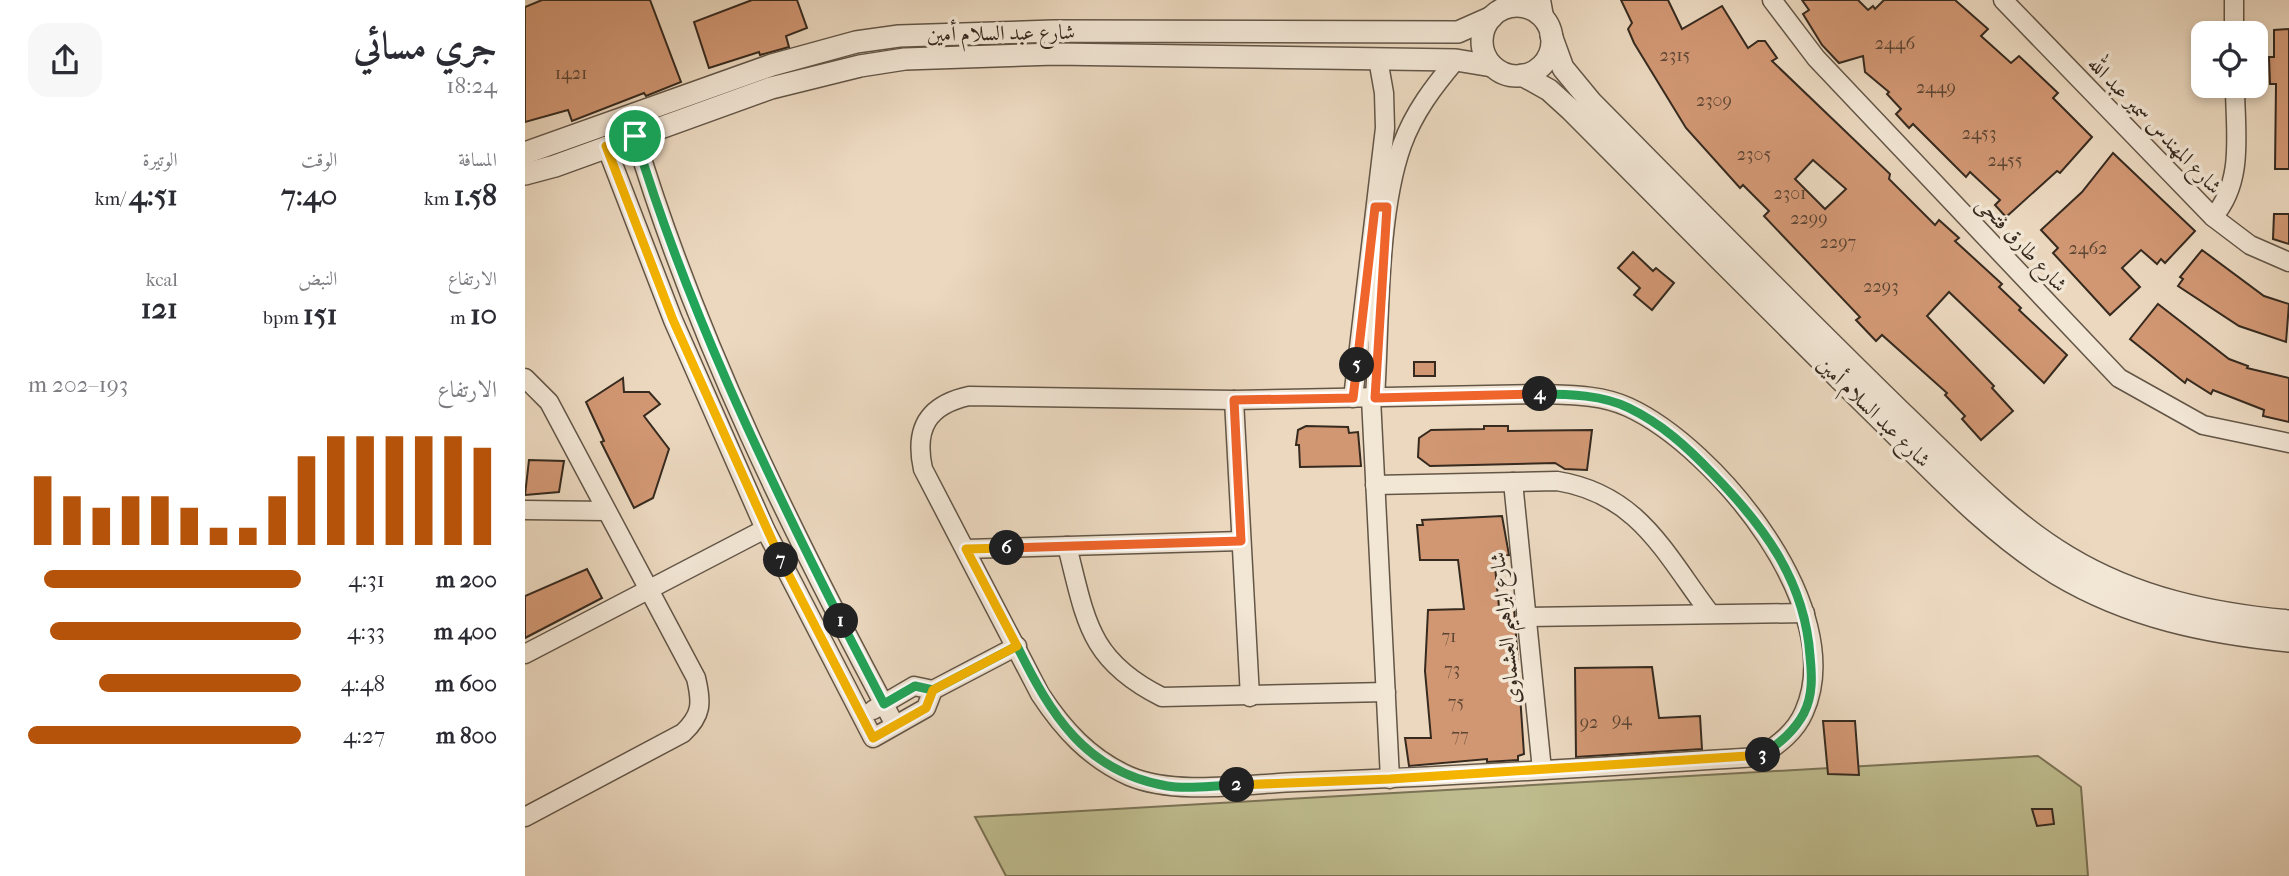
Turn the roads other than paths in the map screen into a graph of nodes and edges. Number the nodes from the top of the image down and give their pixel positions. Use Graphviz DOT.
graph roads {
  1 [pos="1541,0"];
  2 [pos="1772,0"];
  3 [pos="2003,0"];
  4 [pos="2234,0"];
  5 [pos="1502,9"];
  6 [pos="2234,21"];
  7 [pos="1548,28"];
  8 [pos="1053,31"];
  9 [pos="1101,32"];
  10 [pos="1055,54"];
  11 [pos="1102,54"];
  12 [pos="1378,59"];
  13 [pos="1457,60"];
  14 [pos="1492,66"];
  15 [pos="1523,75"];
  16 [pos="2235,98"];
  17 [pos="635,136"];
  18 [pos="606,146"];
  19 [pos="525,153"];
  20 [pos="525,174"];
  21 [pos="1381,207"];
  22 [pos="2213,217"];
  23 [pos="2289,262"];
  24 [pos="1794,321"];
  25 [pos="525,378"];
  26 [pos="1366,398"];
  27 [pos="1234,400"];
  28 [pos="2289,443"];
  29 [pos="1513,482"];
  30 [pos="1375,485"];
  31 [pos="525,510"];
  32 [pos="606,511"];
  33 [pos="765,529"];
  34 [pos="1241,541"];
  35 [pos="1067,546"];
  36 [pos="966,549"];
  37 [pos="646,589"];
  38 [pos="1709,612"];
  39 [pos="1805,613"];
  40 [pos="1527,617"];
  41 [pos="2289,621"];
  42 [pos="2289,641"];
  43 [pos="1017,646"];
  44 [pos="525,654"];
  45 [pos="933,690"];
  46 [pos="1386,692"];
  47 [pos="1250,697"];
  48 [pos="884,704"];
  49 [pos="862,715"];
  50 [pos="895,725"];
  51 [pos="1542,770"];
  52 [pos="1390,779"];
  53 [pos="525,817"];
  1 -- 7 [label="street"];
  2 -- 28 [label="street, شارع طارق فتحى"];
  3 -- 22 [label="street, شارع المهندس سمير عبد الله"];
  4 -- 6 [label="street"];
  5 -- 7 [label="street"];
  5 -- 9 [label="street, شارع عبد السلام أمين"];
  5 -- 14 [label="street"];
  7 -- 15 [label="street"];
  7 -- 24 [label="street, شارع عبد السلام أمين"];
  8 -- 9 [label="street, شارع عبد السلام أمين"];
  8 -- 10 [label="street"];
  8 -- 19 [label="street, شارع عبد السلام أمين"];
  9 -- 11 [label="street"];
  10 -- 11 [label="street, شارع عبد السلام أمين"];
  10 -- 17 [label="street, شارع عبد السلام أمين"];
  11 -- 12 [label="street, شارع عبد السلام أمين"];
  12 -- 13 [label="street, شارع عبد السلام أمين"];
  12 -- 21 [label="street"];
  13 -- 14 [label="street, شارع عبد السلام أمين"];
  13 -- 21 [label="street"];
  14 -- 15 [label="street"];
  15 -- 24 [label="street, شارع عبد السلام أمين"];
  16 -- 22 [label="street"];
  17 -- 18 [label="street, شارع عبد السلام أمين"];
  17 -- 48 [label="street"];
  18 -- 20 [label="street, شارع عبد السلام أمين"];
  18 -- 33 [label="street"];
  21 -- 26 [label="street"];
  22 -- 23 [label="street, شارع المهندس سمير عبد الله"];
  24 -- 41 [label="street, شارع عبد السلام أمين"];
  24 -- 42 [label="street, شارع عبد السلام أمين"];
  25 -- 32 [label="street"];
  26 -- 27 [label="street"];
  26 -- 30 [label="street"];
  26 -- 39 [label="street"];
  27 -- 34 [label="street"];
  27 -- 36 [label="street"];
  29 -- 30 [label="street"];
  29 -- 38 [label="street"];
  29 -- 40 [label="street, شارع ابراهيم العشماوى"];
  30 -- 46 [label="street"];
  31 -- 32 [label="street"];
  32 -- 37 [label="street"];
  33 -- 37 [label="street"];
  33 -- 49 [label="street"];
  34 -- 35 [label="street"];
  34 -- 47 [label="street"];
  35 -- 36 [label="street"];
  35 -- 47 [label="street"];
  36 -- 43 [label="street"];
  37 -- 44 [label="street"];
  37 -- 53 [label="street"];
  38 -- 39 [label="street"];
  38 -- 40 [label="street"];
  39 -- 51 [label="street"];
  40 -- 51 [label="street, شارع ابراهيم العشماوى"];
  43 -- 45 [label="street"];
  43 -- 52 [label="street"];
  45 -- 48 [label="street"];
  45 -- 50 [label="street"];
  46 -- 47 [label="street"];
  46 -- 52 [label="street"];
  48 -- 49 [label="street"];
  48 -- 50 [label="street"];
  49 -- 50 [label="street"];
  51 -- 52 [label="street"];
}
